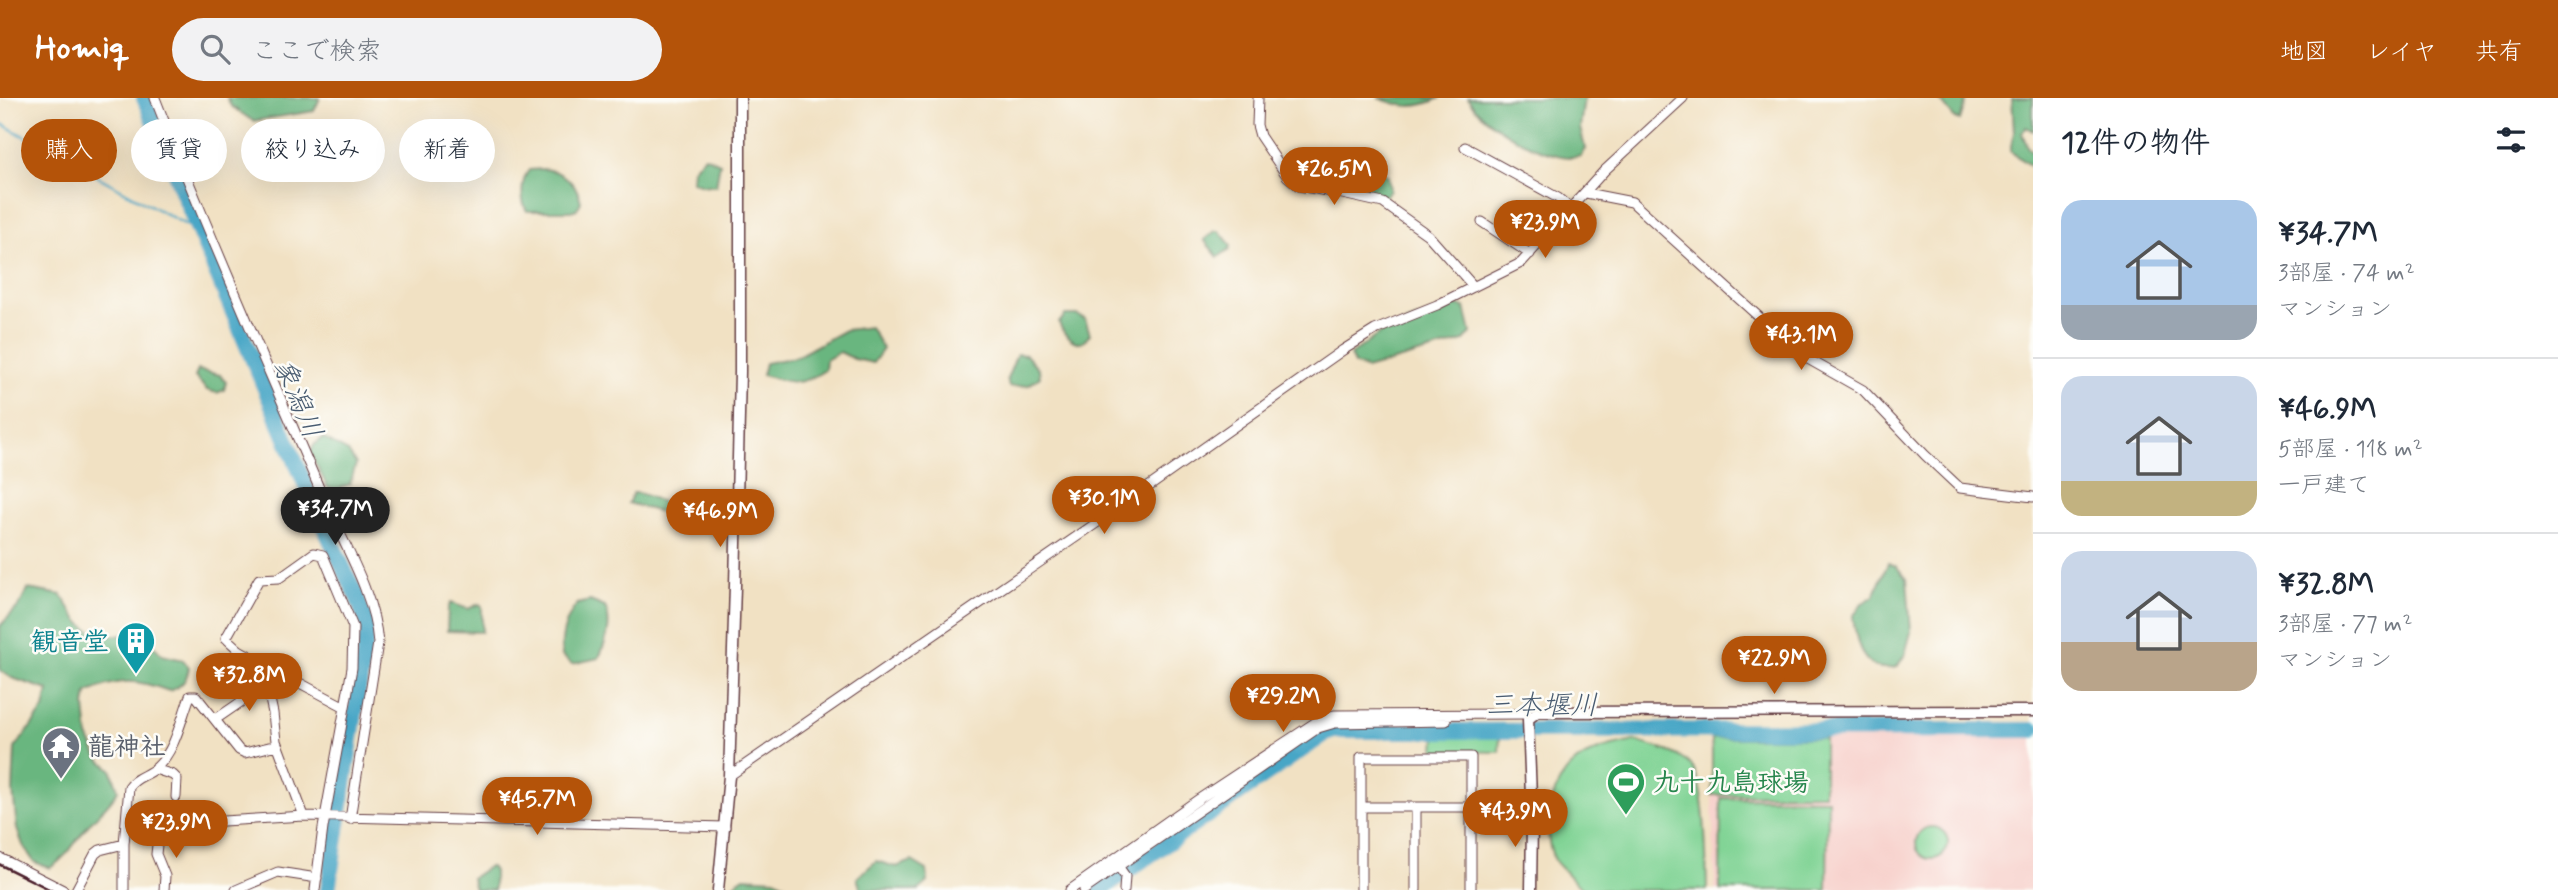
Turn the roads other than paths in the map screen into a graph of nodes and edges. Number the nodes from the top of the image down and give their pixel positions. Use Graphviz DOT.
graph roads {
  1 [pos="155,98"];
  2 [pos="740,98"];
  3 [pos="1258,98"];
  4 [pos="1684,98"];
  5 [pos="1465,146"];
  6 [pos="1586,193"];
  7 [pos="1571,209"];
  8 [pos="1482,222"];
  9 [pos="1530,254"];
  10 [pos="1474,286"];
  11 [pos="2033,497"];
  12 [pos="262,663"];
  13 [pos="267,684"];
  14 [pos="345,707"];
  15 [pos="2033,711"];
  16 [pos="1527,718"];
  17 [pos="216,719"];
  18 [pos="277,745"];
  19 [pos="155,769"];
  20 [pos="729,776"];
  21 [pos="176,797"];
  22 [pos="1361,807"];
  23 [pos="1471,807"];
  24 [pos="1530,807"];
  25 [pos="1416,808"];
  26 [pos="304,816"];
  27 [pos="325,818"];
  28 [pos="350,819"];
  29 [pos="126,826"];
  30 [pos="159,827"];
  31 [pos="725,827"];
  32 [pos="124,844"];
  33 [pos="0,858"];
  34 [pos="1118,867"];
  35 [pos="317,878"];
  36 [pos="720,884"];
  37 [pos="63,890"];
  38 [pos="76,890"];
  39 [pos="124,890"];
  40 [pos="164,890"];
  41 [pos="236,890"];
  42 [pos="315,890"];
  43 [pos="726,890"];
  44 [pos="1070,890"];
  45 [pos="1084,890"];
  46 [pos="1124,890"];
  47 [pos="1361,890"];
  48 [pos="1416,890"];
  49 [pos="1471,890"];
  50 [pos="1531,890"];
  1 -- 28 [label="street"];
  2 -- 20 [label="street"];
  3 -- 10 [label="street"];
  4 -- 6 [label="street"];
  5 -- 7 [label="street"];
  6 -- 7 [label="street"];
  6 -- 11 [label="street"];
  7 -- 9 [label="street"];
  8 -- 9 [label="street"];
  9 -- 10 [label="street"];
  10 -- 20 [label="street"];
  12 -- 13 [label="street"];
  12 -- 14 [label="street"];
  12 -- 14 [label="street"];
  13 -- 17 [label="street"];
  13 -- 18 [label="street"];
  14 -- 27 [label="street"];
  15 -- 16 [label="street"];
  16 -- 24 [label="street"];
  16 -- 34 [label="street"];
  16 -- 44 [label="street"];
  17 -- 18 [label="street"];
  17 -- 19 [label="street"];
  18 -- 26 [label="street"];
  19 -- 21 [label="street"];
  19 -- 29 [label="street"];
  20 -- 31 [label="street"];
  22 -- 23 [label="street"];
  22 -- 25 [label="street"];
  22 -- 47 [label="street"];
  23 -- 24 [label="street"];
  23 -- 25 [label="street"];
  23 -- 49 [label="street"];
  24 -- 50 [label="street"];
  25 -- 48 [label="street"];
  26 -- 27 [label="street"];
  26 -- 30 [label="street"];
  27 -- 28 [label="street"];
  27 -- 35 [label="street"];
  28 -- 31 [label="street"];
  29 -- 30 [label="street"];
  29 -- 32 [label="street"];
  30 -- 40 [label="street"];
  31 -- 36 [label="street"];
  32 -- 38 [label="street"];
  32 -- 39 [label="street"];
  33 -- 37 [label="street"];
  34 -- 45 [label="street"];
  34 -- 46 [label="street"];
  35 -- 41 [label="street"];
  35 -- 42 [label="street"];
  36 -- 43 [label="street"];
}
